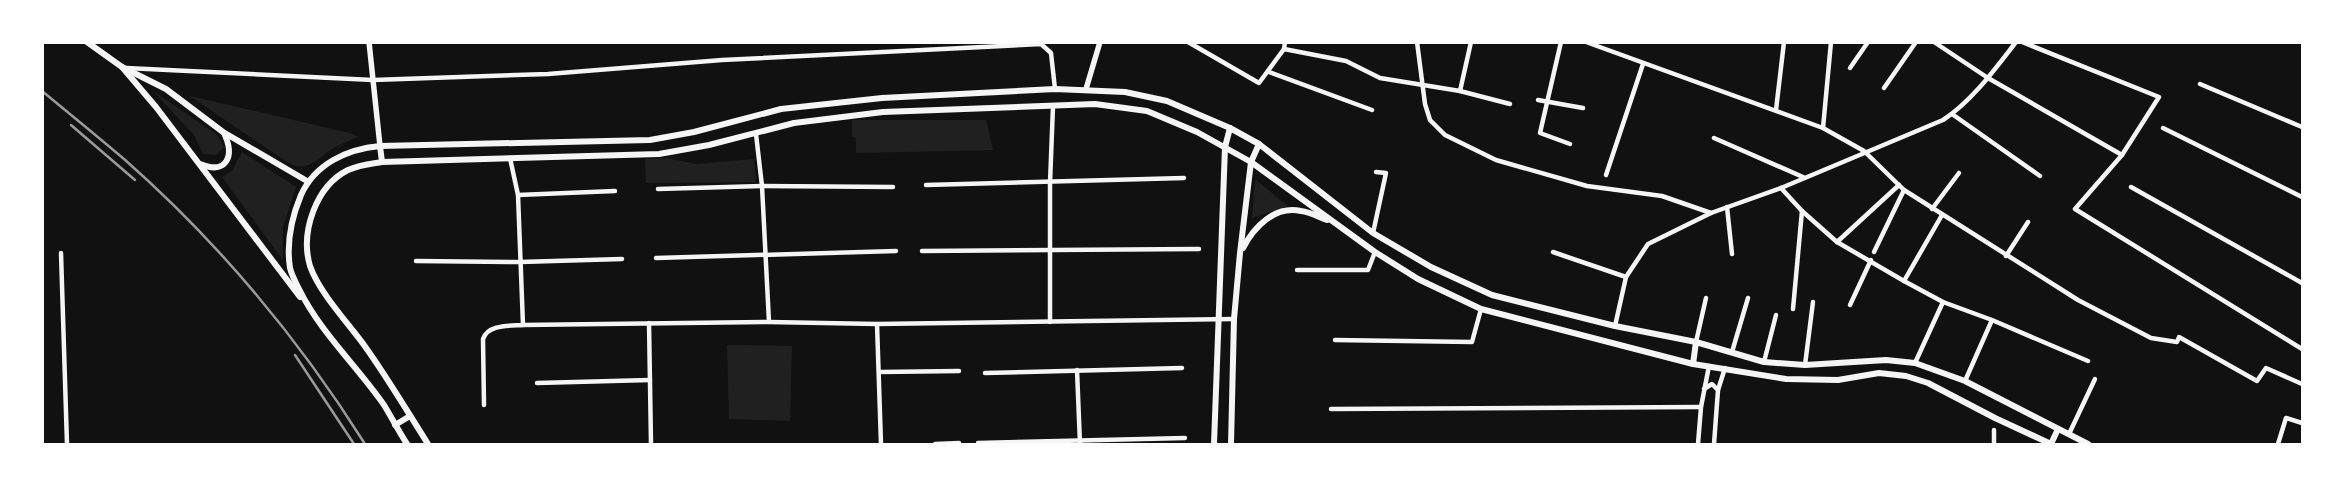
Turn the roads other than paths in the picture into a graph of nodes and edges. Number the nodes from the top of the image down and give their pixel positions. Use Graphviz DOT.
graph roads {
  1 [pos="86,42"];
  2 [pos="369,42"];
  3 [pos="895,42"];
  4 [pos="1100,42"];
  5 [pos="1188,42"];
  6 [pos="1285,42"];
  7 [pos="1471,42"];
  8 [pos="1561,42"];
  9 [pos="1586,42"];
  10 [pos="1784,42"];
  11 [pos="1831,42"];
  12 [pos="1868,42"];
  13 [pos="1916,42"];
  14 [pos="1934,42"];
  15 [pos="2016,42"];
  16 [pos="2022,42"];
  17 [pos="1416,43"];
  18 [pos="1284,49"];
  19 [pos="895,50"];
  20 [pos="1643,64"];
  21 [pos="122,67"];
  22 [pos="1850,68"];
  23 [pos="1269,72"];
  24 [pos="1988,78"];
  25 [pos="373,80"];
  26 [pos="2200,84"];
  27 [pos="1423,86"];
  28 [pos="1884,88"];
  29 [pos="1055,89"];
  30 [pos="1086,89"];
  31 [pos="1460,91"];
  32 [pos="882,98"];
  33 [pos="1538,100"];
  34 [pos="1547,103"];
  35 [pos="1510,104"];
  36 [pos="1053,106"];
  37 [pos="1583,108"];
  38 [pos="1372,110"];
  39 [pos="1776,110"];
  40 [pos="883,112"];
  41 [pos="1952,114"];
  42 [pos="2302,127"];
  43 [pos="1230,128"];
  44 [pos="1823,128"];
  45 [pos="2163,128"];
  46 [pos="223,132"];
  47 [pos="756,134"];
  48 [pos="1714,138"];
  49 [pos="1259,144"];
  50 [pos="1570,144"];
  51 [pos="380,146"];
  52 [pos="1225,147"];
  53 [pos="1864,151"];
  54 [pos="2122,155"];
  55 [pos="510,158"];
  56 [pos="382,162"];
  57 [pos="1251,162"];
  58 [pos="199,163"];
  59 [pos="1376,172"];
  60 [pos="1959,174"];
  61 [pos="1606,175"];
  62 [pos="2040,176"];
  63 [pos="1803,177"];
  64 [pos="1184,178"];
  65 [pos="307,182"];
  66 [pos="1050,183"];
  67 [pos="926,185"];
  68 [pos="1899,185"];
  69 [pos="762,186"];
  70 [pos="893,187"];
  71 [pos="2131,187"];
  72 [pos="1781,188"];
  73 [pos="658,190"];
  74 [pos="1904,190"];
  75 [pos="615,191"];
  76 [pos="518,195"];
  77 [pos="2302,197"];
  78 [pos="1727,207"];
  79 [pos="1932,209"];
  80 [pos="1802,211"];
  81 [pos="1711,213"];
  82 [pos="1942,215"];
  83 [pos="2028,222"];
  84 [pos="1336,224"];
  85 [pos="1373,232"];
  86 [pos="1837,242"];
  87 [pos="1200,249"];
  88 [pos="1052,250"];
  89 [pos="896,251"];
  90 [pos="922,251"];
  91 [pos="1375,252"];
  92 [pos="1553,252"];
  93 [pos="1874,252"];
  94 [pos="61,253"];
  95 [pos="1240,253"];
  96 [pos="1732,254"];
  97 [pos="767,255"];
  98 [pos="2006,256"];
  99 [pos="656,258"];
  100 [pos="622,259"];
  101 [pos="1871,260"];
  102 [pos="416,261"];
  103 [pos="520,262"];
  104 [pos="1297,270"];
  105 [pos="1626,277"];
  106 [pos="1904,281"];
  107 [pos="2302,283"];
  108 [pos="1706,298"];
  109 [pos="1748,298"];
  110 [pos="1813,302"];
  111 [pos="1943,302"];
  112 [pos="1850,304"];
  113 [pos="308,308"];
  114 [pos="1481,308"];
  115 [pos="1792,309"];
  116 [pos="1776,315"];
  117 [pos="1220,319"];
  118 [pos="1234,319"];
  119 [pos="1992,320"];
  120 [pos="770,322"];
  121 [pos="1050,322"];
  122 [pos="649,324"];
  123 [pos="877,324"];
  124 [pos="523,325"];
  125 [pos="1615,326"];
  126 [pos="1335,340"];
  127 [pos="1696,342"];
  128 [pos="2302,350"];
  129 [pos="1732,352"];
  130 [pos="2088,361"];
  131 [pos="1764,362"];
  132 [pos="1915,363"];
  133 [pos="1693,364"];
  134 [pos="1805,365"];
  135 [pos="1709,366"];
  136 [pos="1182,368"];
  137 [pos="1725,368"];
  138 [pos="1077,370"];
  139 [pos="959,371"];
  140 [pos="880,372"];
  141 [pos="985,373"];
  142 [pos="2095,379"];
  143 [pos="650,380"];
  144 [pos="1965,381"];
  145 [pos="537,383"];
  146 [pos="2302,384"];
  147 [pos="1704,388"];
  148 [pos="1718,390"];
  149 [pos="484,405"];
  150 [pos="1701,407"];
  151 [pos="1332,409"];
  152 [pos="410,416"];
  153 [pos="2302,423"];
  154 [pos="395,425"];
  155 [pos="2058,428"];
  156 [pos="1994,430"];
  157 [pos="2070,434"];
  158 [pos="1185,438"];
  159 [pos="1080,442"];
  160 [pos="959,443"];
  161 [pos="978,443"];
  162 [pos="68,444"];
  163 [pos="407,444"];
  164 [pos="428,444"];
  165 [pos="651,444"];
  166 [pos="881,444"];
  167 [pos="935,444"];
  168 [pos="1214,444"];
  169 [pos="1231,444"];
  170 [pos="1698,444"];
  171 [pos="1714,444"];
  172 [pos="1994,444"];
  173 [pos="2051,444"];
  174 [pos="2088,444"];
  175 [pos="2278,444"];
  1 -- 21 [label="main road"];
  2 -- 25 [label="street"];
  3 -- 19 [label="street"];
  4 -- 30 [label="street"];
  5 -- 23 [label="street"];
  6 -- 18 [label="street"];
  7 -- 31 [label="street"];
  8 -- 34 [label="street"];
  9 -- 20 [label="street"];
  10 -- 39 [label="street"];
  11 -- 44 [label="street"];
  12 -- 22 [label="street"];
  13 -- 28 [label="street"];
  14 -- 24 [label="street"];
  15 -- 24 [label="street"];
  16 -- 54 [label="street"];
  17 -- 27 [label="street"];
  18 -- 23 [label="street"];
  18 -- 27 [label="street"];
  19 -- 25 [label="street"];
  19 -- 29 [label="street"];
  20 -- 39 [label="street"];
  20 -- 61 [label="street"];
  21 -- 25 [label="street"];
  21 -- 46 [label="main road"];
  21 -- 58 [label="main road"];
  23 -- 38 [label="street"];
  24 -- 41 [label="street"];
  24 -- 54 [label="street"];
  25 -- 51 [label="street"];
  26 -- 42 [label="street"];
  27 -- 31 [label="street"];
  27 -- 81 [label="street"];
  29 -- 30 [label="main road"];
  29 -- 32 [label="main road"];
  30 -- 43 [label="main road"];
  31 -- 35 [label="street"];
  32 -- 40 [label="main road"];
  32 -- 51 [label="main road"];
  33 -- 34 [label="street"];
  34 -- 37 [label="street"];
  34 -- 50 [label="street"];
  36 -- 40 [label="main road"];
  36 -- 52 [label="main road"];
  36 -- 66 [label="street"];
  39 -- 44 [label="street"];
  40 -- 47 [label="main road"];
  41 -- 53 [label="street"];
  41 -- 62 [label="street"];
  43 -- 49 [label="main road"];
  43 -- 52 [label="main road"];
  44 -- 53 [label="street"];
  45 -- 77 [label="street"];
  46 -- 58 [label="main road"];
  46 -- 65 [label="main road"];
  47 -- 55 [label="main road"];
  47 -- 69 [label="street"];
  48 -- 63 [label="street"];
  49 -- 57 [label="main road"];
  49 -- 85 [label="main road"];
  51 -- 56 [label="main road"];
  51 -- 65 [label="main road"];
  52 -- 57 [label="main road"];
  52 -- 117 [label="main road"];
  53 -- 63 [label="street"];
  53 -- 68 [label="street"];
  54 -- 128 [label="street"];
  55 -- 56 [label="main road"];
  55 -- 76 [label="street"];
  56 -- 152 [label="main road"];
  57 -- 84 [label="main road"];
  57 -- 95 [label="main road"];
  58 -- 113 [label="main road"];
  59 -- 85 [label="street"];
  60 -- 79 [label="street"];
  63 -- 72 [label="street"];
  64 -- 66 [label="street"];
  65 -- 113 [label="main road"];
  66 -- 67 [label="street"];
  66 -- 88 [label="street"];
  68 -- 74 [label="street"];
  68 -- 86 [label="street"];
  69 -- 70 [label="street"];
  69 -- 73 [label="street"];
  69 -- 97 [label="street"];
  71 -- 107 [label="street"];
  72 -- 78 [label="street"];
  72 -- 80 [label="street"];
  74 -- 79 [label="street"];
  74 -- 93 [label="street"];
  75 -- 76 [label="street"];
  76 -- 103 [label="street"];
  78 -- 81 [label="street"];
  78 -- 96 [label="street"];
  79 -- 82 [label="street"];
  80 -- 86 [label="street"];
  80 -- 115 [label="street"];
  81 -- 105 [label="street"];
  82 -- 98 [label="street"];
  82 -- 106 [label="street"];
  83 -- 98 [label="street"];
  84 -- 91 [label="main road"];
  84 -- 95 [label="main road"];
  85 -- 125 [label="main road"];
  86 -- 101 [label="street"];
  87 -- 88 [label="street"];
  88 -- 90 [label="street"];
  88 -- 121 [label="street"];
  89 -- 97 [label="street"];
  91 -- 104 [label="street"];
  91 -- 114 [label="main road"];
  92 -- 105 [label="street"];
  94 -- 162 [label="street"];
  95 -- 118 [label="main road"];
  97 -- 99 [label="street"];
  97 -- 120 [label="street"];
  98 -- 146 [label="street"];
  100 -- 103 [label="street"];
  101 -- 106 [label="street"];
  101 -- 112 [label="street"];
  102 -- 103 [label="street"];
  103 -- 124 [label="street"];
  105 -- 125 [label="street"];
  106 -- 111 [label="street"];
  108 -- 127 [label="street"];
  109 -- 129 [label="street"];
  110 -- 134 [label="street"];
  111 -- 119 [label="street"];
  111 -- 132 [label="street"];
  113 -- 154 [label="main road"];
  114 -- 126 [label="street"];
  114 -- 133 [label="main road"];
  116 -- 131 [label="street"];
  117 -- 118 [label="street"];
  117 -- 121 [label="street"];
  117 -- 168 [label="main road"];
  118 -- 169 [label="main road"];
  119 -- 130 [label="street"];
  119 -- 144 [label="street"];
  120 -- 122 [label="street"];
  120 -- 123 [label="street"];
  121 -- 123 [label="street"];
  122 -- 124 [label="street"];
  122 -- 143 [label="street"];
  123 -- 140 [label="street"];
  124 -- 149 [label="street"];
  125 -- 127 [label="main road"];
  127 -- 129 [label="main road"];
  127 -- 133 [label="main road"];
  129 -- 131 [label="main road"];
  131 -- 134 [label="main road"];
  132 -- 134 [label="main road"];
  132 -- 144 [label="main road"];
  133 -- 135 [label="main road"];
  135 -- 137 [label="main road"];
  135 -- 147 [label="street"];
  136 -- 138 [label="street"];
  137 -- 148 [label="street"];
  137 -- 173 [label="main road"];
  138 -- 141 [label="street"];
  138 -- 159 [label="street"];
  139 -- 140 [label="street"];
  140 -- 166 [label="street"];
  142 -- 157 [label="street"];
  143 -- 145 [label="street"];
  143 -- 165 [label="street"];
  144 -- 155 [label="main road"];
  147 -- 148 [label="street"];
  147 -- 150 [label="street"];
  148 -- 171 [label="street"];
  150 -- 151 [label="street"];
  150 -- 170 [label="street"];
  152 -- 154 [label="main road"];
  152 -- 164 [label="main road"];
  153 -- 175 [label="street"];
  154 -- 163 [label="main road"];
  155 -- 157 [label="main road"];
  155 -- 173 [label="main road"];
  156 -- 172 [label="street"];
  157 -- 174 [label="main road"];
  158 -- 159 [label="street"];
  159 -- 161 [label="street"];
  160 -- 167 [label="street"];
}
